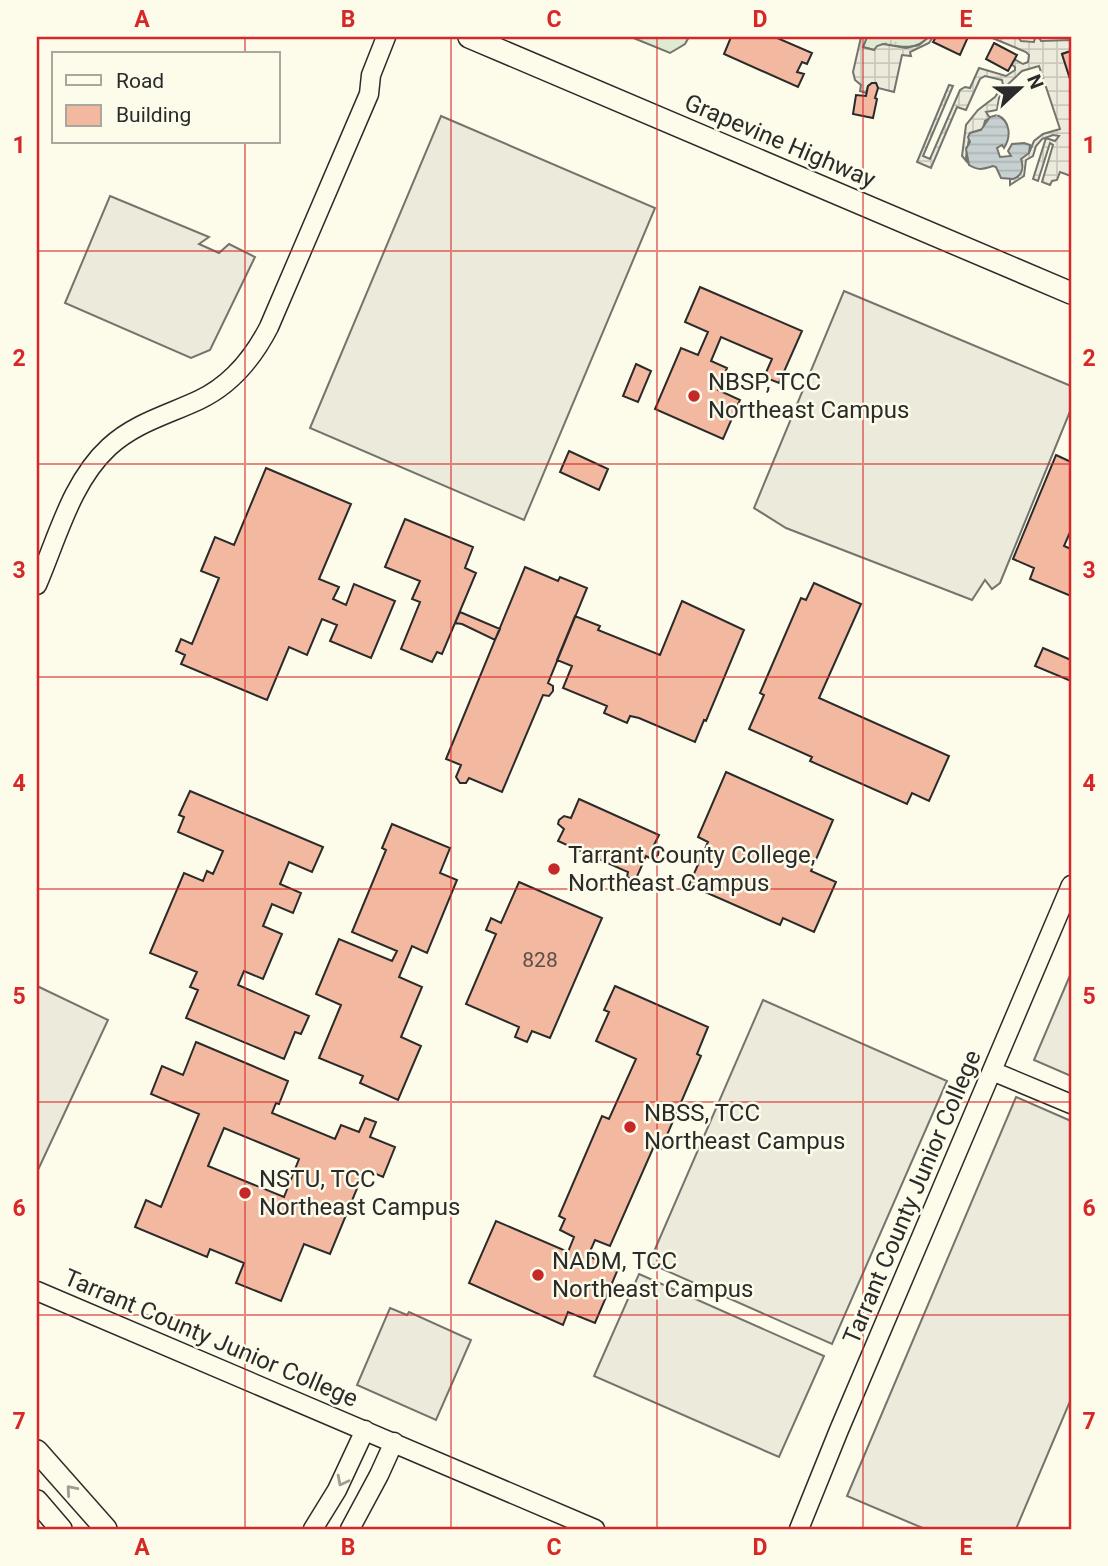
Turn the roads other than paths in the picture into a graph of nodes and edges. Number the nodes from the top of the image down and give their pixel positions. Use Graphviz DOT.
graph roads {
  1 [pos="386,37"];
  2 [pos="399,37"];
  3 [pos="469,37"];
  4 [pos="369,94"];
  5 [pos="1071,293"];
  6 [pos="37,585"];
  7 [pos="1071,885"];
  8 [pos="992,1071"];
  9 [pos="1071,1104"];
  10 [pos="37,1291"];
  11 [pos="365,1430"];
  12 [pos="394,1442"];
  13 [pos="37,1451"];
  14 [pos="37,1501"];
  15 [pos="61,1529"];
  16 [pos="106,1529"];
  17 [pos="313,1529"];
  18 [pos="350,1529"];
  19 [pos="595,1529"];
  20 [pos="799,1529"];
  1 -- 4 [label="street"];
  2 -- 4 [label="street"];
  3 -- 5 [label="main road, Grapevine Highway"];
  4 -- 6 [label="street"];
  7 -- 8 [label="street, Tarrant County Junior College"];
  8 -- 9 [label="street"];
  8 -- 20 [label="street, Tarrant County Junior College"];
  10 -- 11 [label="street, Tarrant County Junior College"];
  11 -- 12 [label="street, Tarrant County Junior College"];
  11 -- 17 [label="street, Tarrant County Junior College, one-way"];
  12 -- 18 [label="street"];
  12 -- 19 [label="street, Tarrant County Junior College"];
  16 -- 13 [label="main road, one-way"];
  14 -- 15 [label="main road"];
}
